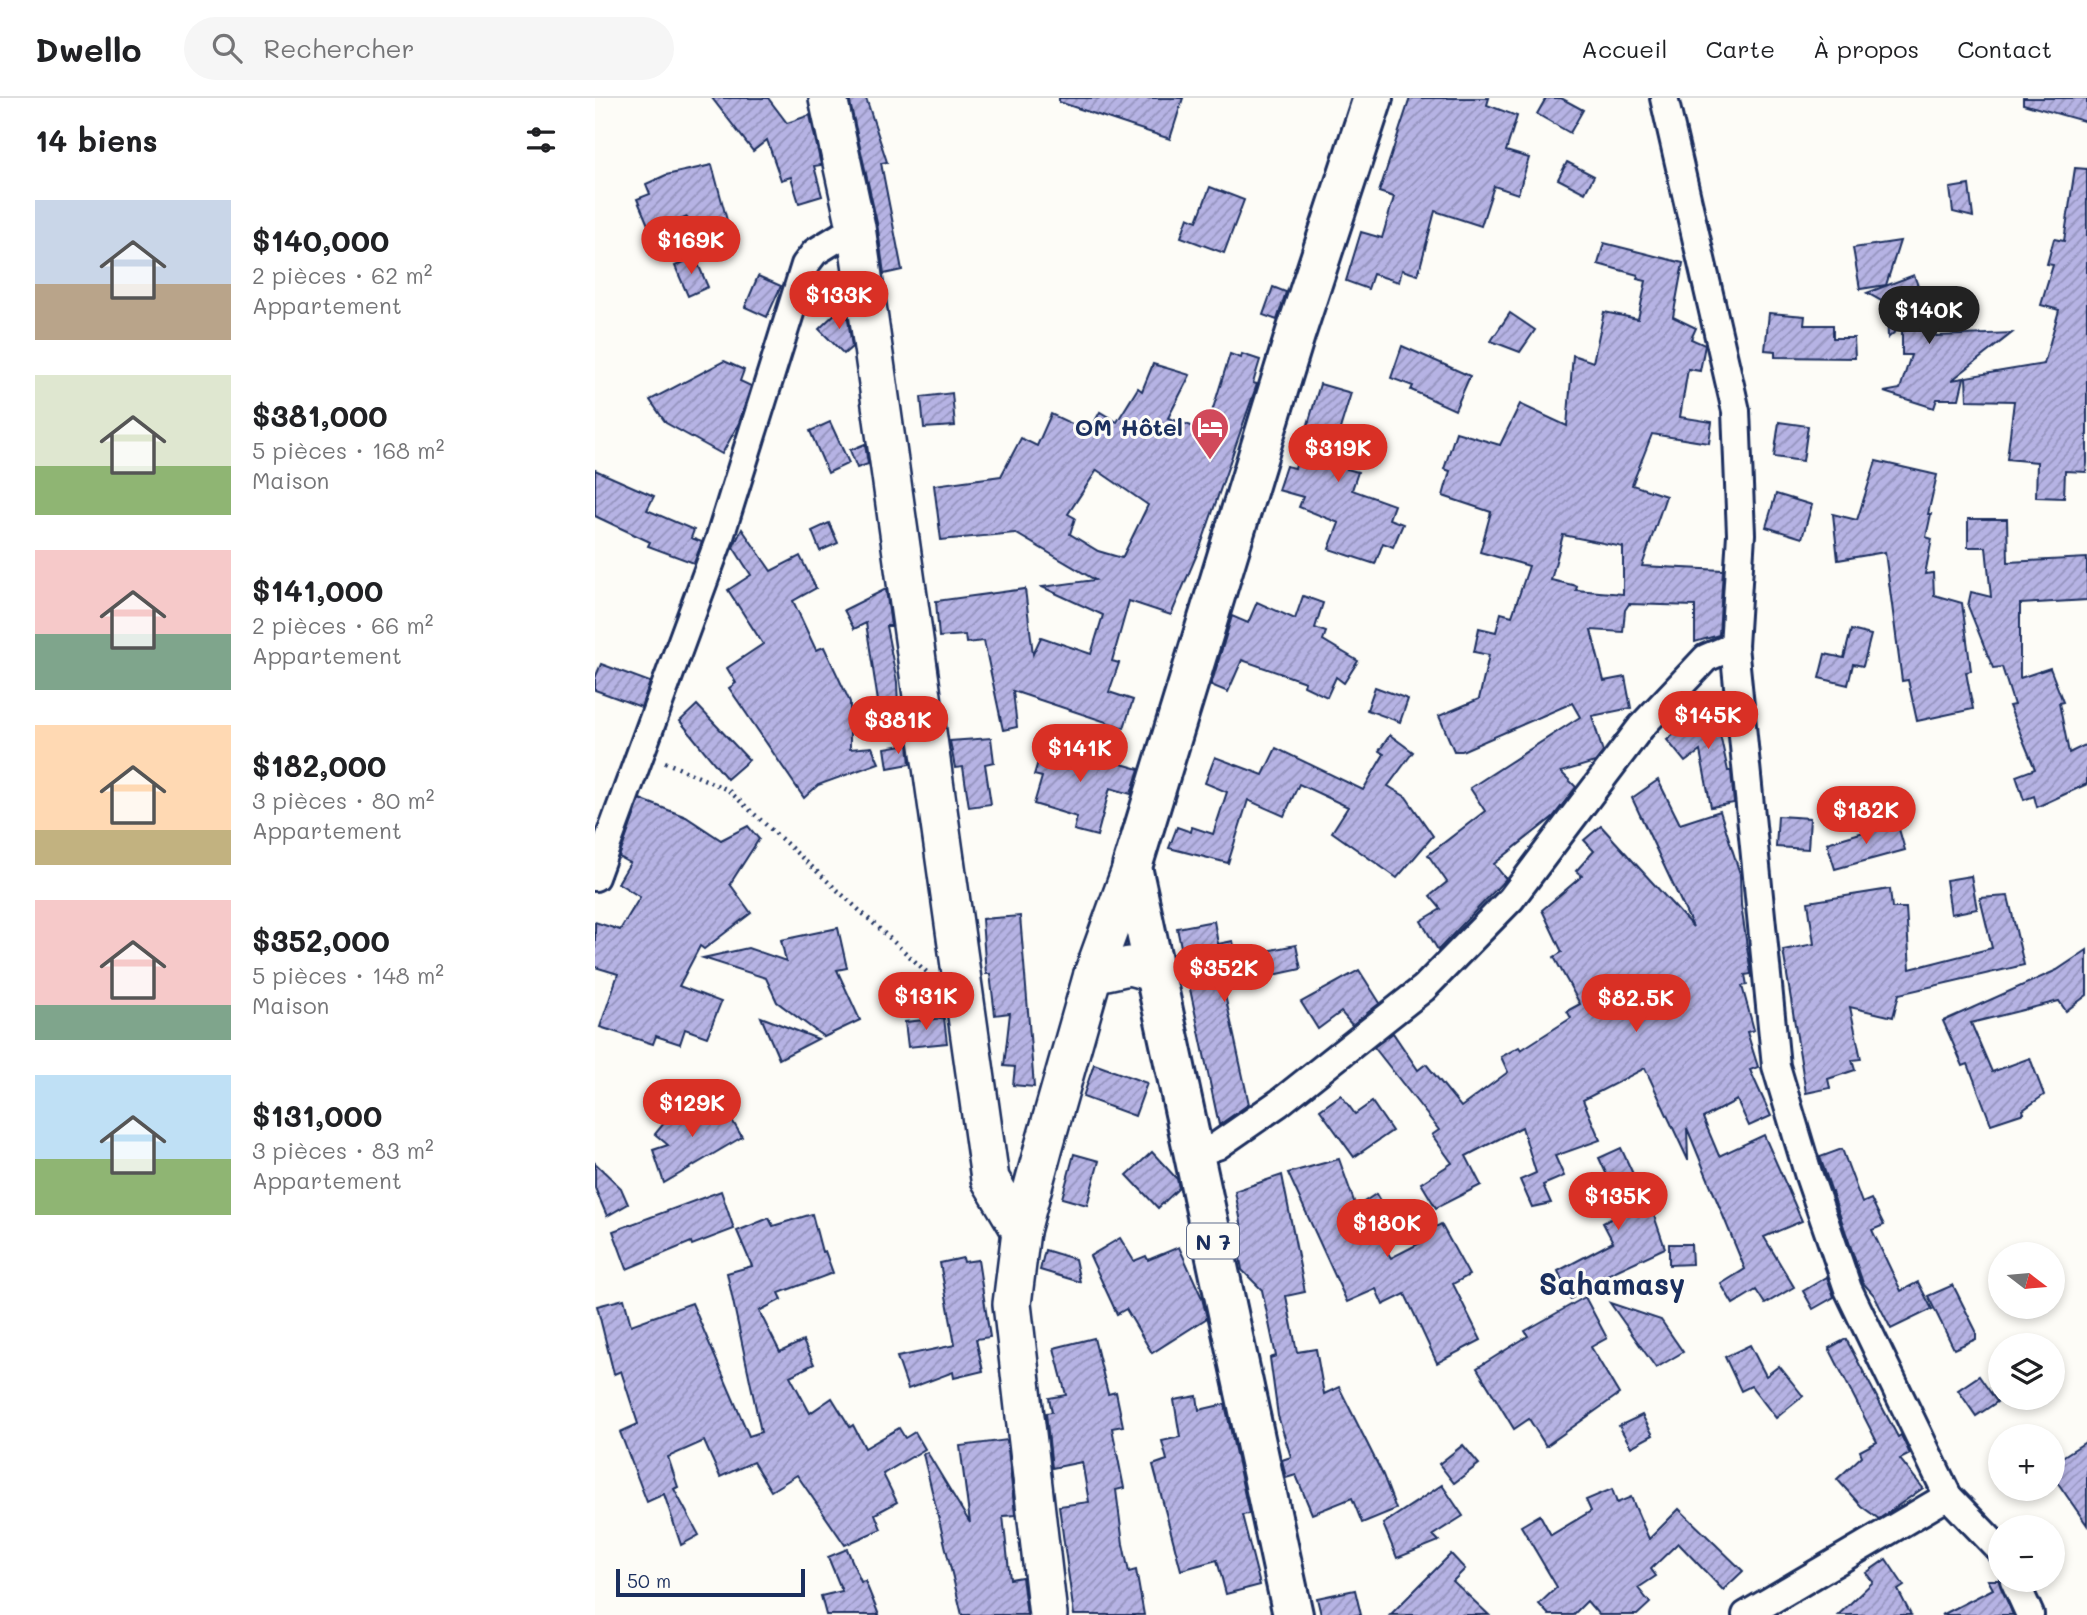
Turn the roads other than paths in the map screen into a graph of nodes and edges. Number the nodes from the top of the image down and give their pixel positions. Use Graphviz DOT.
graph roads {
  1 [pos="828,98"];
  2 [pos="1373,98"];
  3 [pos="1664,98"];
  4 [pos="856,227"];
  5 [pos="1734,646"];
  6 [pos="1132,867"];
  7 [pos="595,877"];
  8 [pos="1155,973"];
  9 [pos="1093,974"];
  10 [pos="1194,1153"];
  11 [pos="1021,1231"];
  12 [pos="1948,1496"];
  13 [pos="1988,1538"];
  14 [pos="2019,1592"];
  15 [pos="1048,1615"];
  16 [pos="1293,1615"];
  17 [pos="1746,1615"];
  18 [pos="2030,1615"];
  1 -- 4 [label="street"];
  2 -- 6 [label="main road, N 7"];
  3 -- 5 [label="street"];
  4 -- 7 [label="street"];
  4 -- 11 [label="street"];
  5 -- 10 [label="street"];
  5 -- 12 [label="street"];
  6 -- 8 [label="main road, N 7"];
  6 -- 9 [label="street"];
  8 -- 9 [label="street"];
  8 -- 10 [label="main road, N 7"];
  9 -- 11 [label="street"];
  10 -- 16 [label="main road, N 7"];
  11 -- 15 [label="street"];
  12 -- 13 [label="street"];
  12 -- 17 [label="street"];
  14 -- 18 [label="street"];
}
